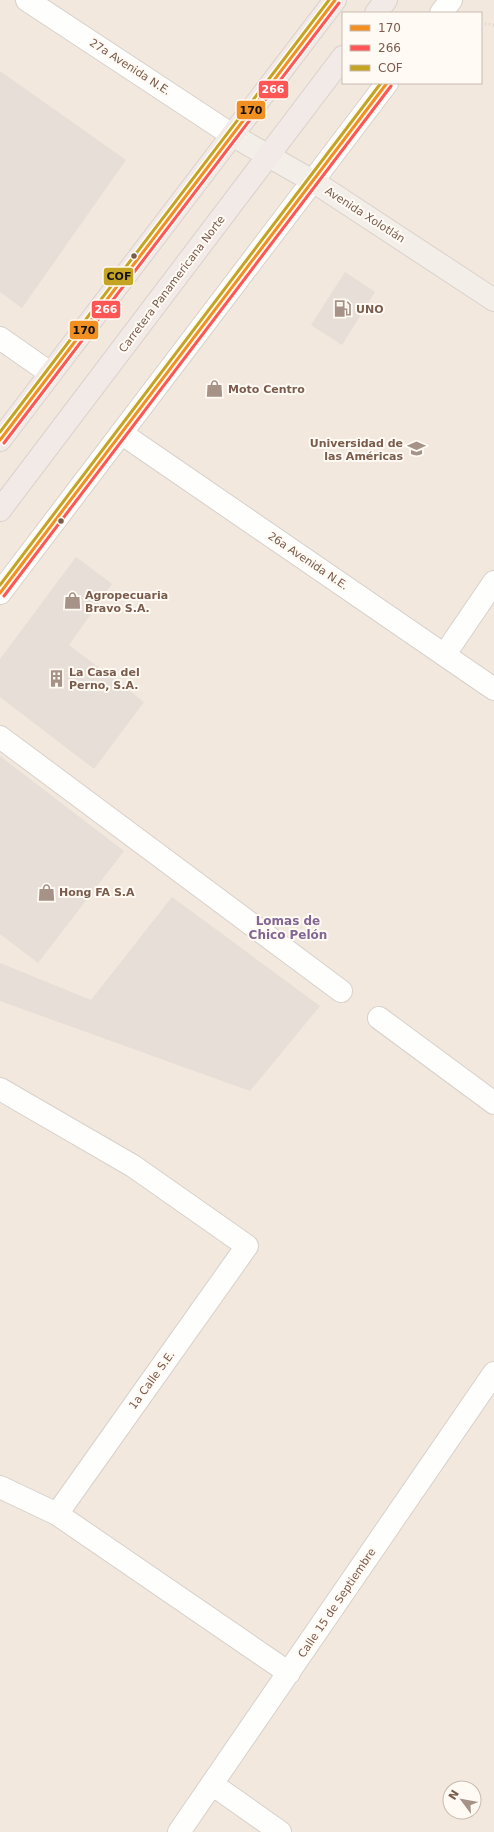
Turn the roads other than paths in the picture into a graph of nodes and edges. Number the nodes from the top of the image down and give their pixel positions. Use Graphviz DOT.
graph roads {
  1 [pos="28,0"];
  2 [pos="335,0"];
  3 [pos="386,0"];
  4 [pos="451,0"];
  5 [pos="377,12"];
  6 [pos="442,12"];
  7 [pos="342,58"];
  8 [pos="386,84"];
  9 [pos="232,135"];
  10 [pos="269,156"];
  11 [pos="312,181"];
  12 [pos="494,300"];
  13 [pos="0,338"];
  14 [pos="50,373"];
  15 [pos="121,433"];
  16 [pos="0,440"];
  17 [pos="0,510"];
  18 [pos="494,582"];
  19 [pos="0,593"];
  20 [pos="445,654"];
  21 [pos="494,689"];
  22 [pos="0,737"];
  23 [pos="342,992"];
  24 [pos="379,1018"];
  25 [pos="0,1089"];
  26 [pos="494,1103"];
  27 [pos="494,1373"];
  28 [pos="0,1487"];
  29 [pos="57,1514"];
  30 [pos="289,1673"];
  31 [pos="212,1784"];
  32 [pos="179,1832"];
  33 [pos="280,1832"];
  1 -- 9 [label="street, 27a Avenida N.E."];
  2 -- 9 [label="highway"];
  3 -- 5 [label="highway"];
  4 -- 6 [label="street"];
  7 -- 10 [label="highway, Carretera Panamericana Norte"];
  8 -- 11 [label="street"];
  9 -- 10 [label="main road, Avenida Xolotlán"];
  9 -- 14 [label="highway"];
  10 -- 11 [label="main road, Avenida Xolotlán"];
  10 -- 17 [label="highway, Carretera Panamericana Norte"];
  11 -- 12 [label="main road, Avenida Xolotlán"];
  11 -- 15 [label="street"];
  13 -- 14 [label="street"];
  14 -- 16 [label="highway"];
  15 -- 19 [label="street"];
  15 -- 20 [label="street, 26a Avenida N.E."];
  18 -- 20 [label="street"];
  20 -- 21 [label="street, 26a Avenida N.E."];
  22 -- 23 [label="street"];
  24 -- 26 [label="street"];
  25 -- 29 [label="street, 1a Calle S.E."];
  27 -- 30 [label="street, Calle 15 de Septiembre"];
  28 -- 29 [label="street"];
  29 -- 30 [label="street"];
  30 -- 31 [label="street, Calle 15 de Septiembre"];
  31 -- 32 [label="street, Calle 15 de Septiembre"];
  31 -- 33 [label="street"];
}
